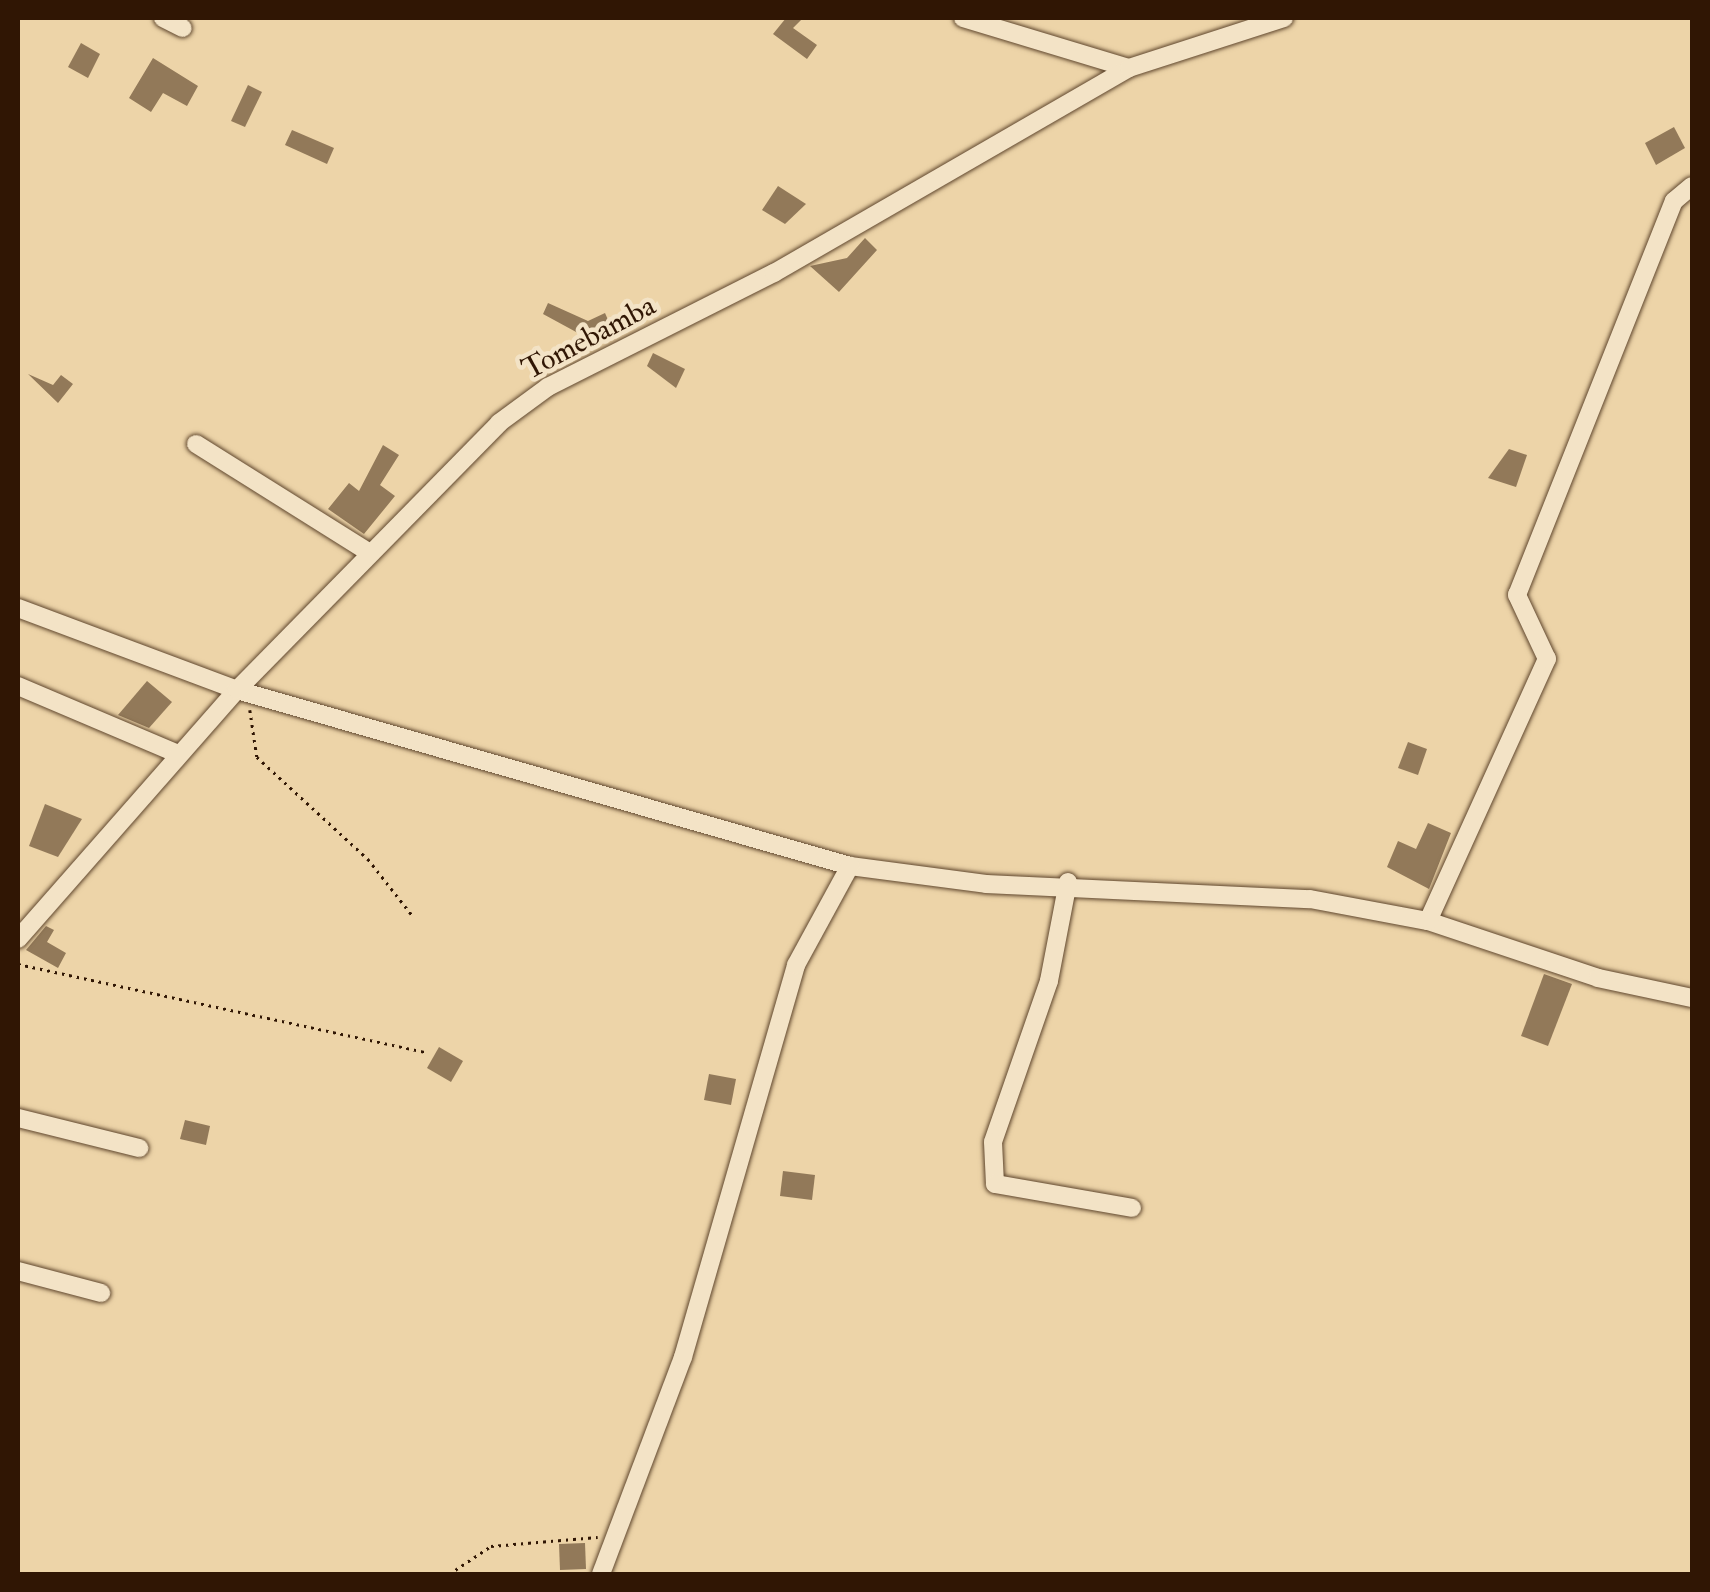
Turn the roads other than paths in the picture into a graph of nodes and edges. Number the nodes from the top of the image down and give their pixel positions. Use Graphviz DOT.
graph roads {
  1 [pos="164,18"];
  2 [pos="962,18"];
  3 [pos="1284,18"];
  4 [pos="183,28"];
  5 [pos="1129,68"];
  6 [pos="1692,186"];
  7 [pos="196,444"];
  8 [pos="370,552"];
  9 [pos="18,608"];
  10 [pos="18,686"];
  11 [pos="247,692"];
  12 [pos="178,754"];
  13 [pos="850,866"];
  14 [pos="1068,882"];
  15 [pos="25,915"];
  16 [pos="1428,921"];
  17 [pos="18,939"];
  18 [pos="1692,998"];
  19 [pos="18,1118"];
  20 [pos="139,1148"];
  21 [pos="1132,1208"];
  22 [pos="18,1271"];
  23 [pos="100,1294"];
  24 [pos="600,1574"];
  1 -- 4 [label="street"];
  2 -- 5 [label="street"];
  3 -- 5 [label="street, Tomebamba"];
  5 -- 8 [label="street, Tomebamba"];
  6 -- 16 [label="street"];
  7 -- 8 [label="street"];
  8 -- 11 [label="street, Tomebamba"];
  9 -- 11 [label="street"];
  10 -- 12 [label="street"];
  11 -- 12 [label="street, Tomebamba"];
  11 -- 13 [label="street"];
  12 -- 15 [label="street, Tomebamba"];
  13 -- 14 [label="street"];
  13 -- 24 [label="street"];
  14 -- 16 [label="street"];
  14 -- 21 [label="street"];
  15 -- 17 [label="street, Tomebamba"];
  16 -- 18 [label="street"];
  19 -- 20 [label="street"];
  22 -- 23 [label="street"];
}
